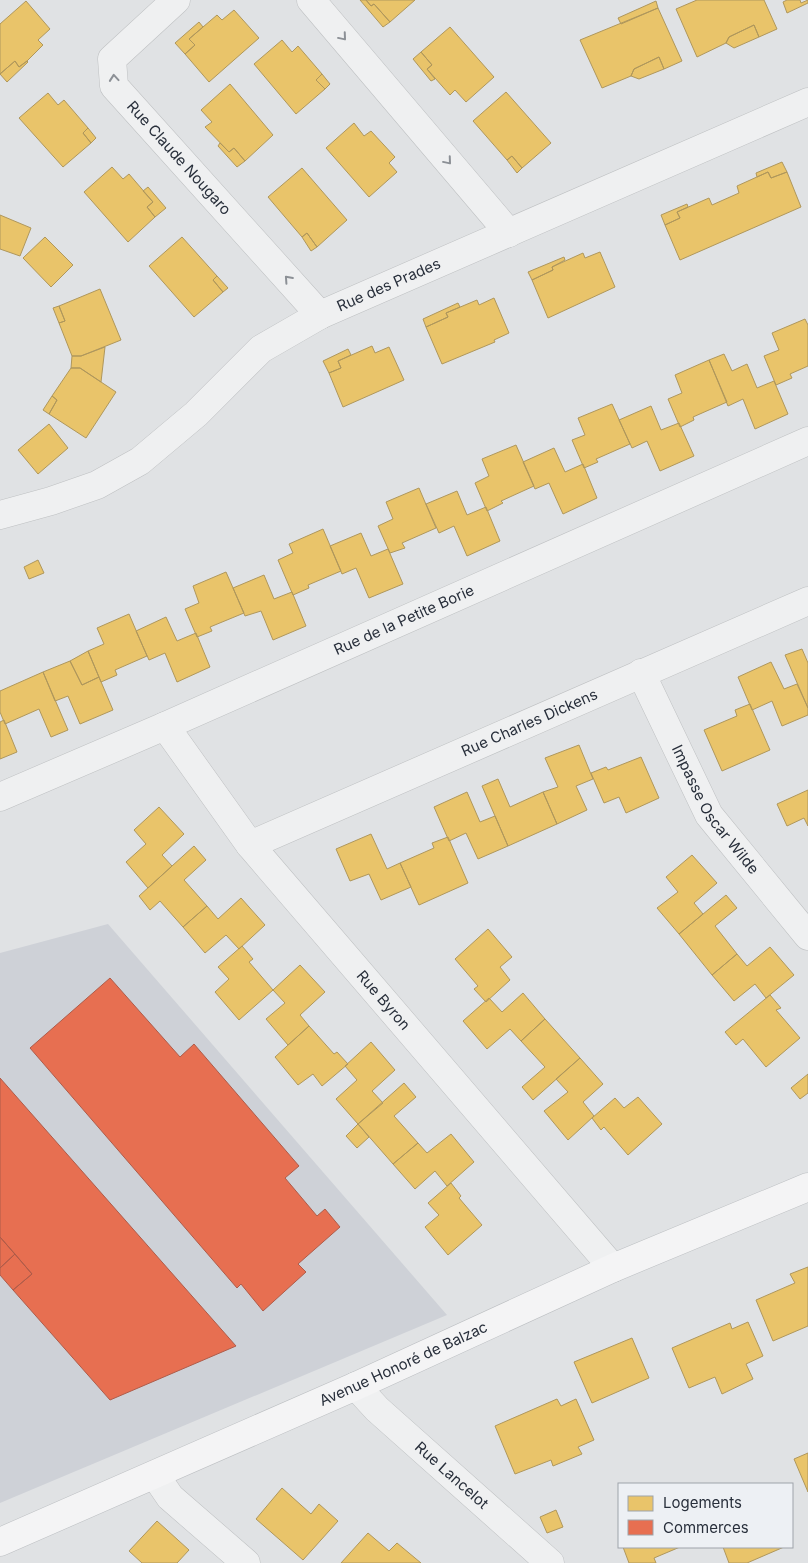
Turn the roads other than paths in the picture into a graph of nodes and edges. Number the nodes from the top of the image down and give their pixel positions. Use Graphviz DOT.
graph roads {
  1 [pos="176,0"];
  2 [pos="312,0"];
  3 [pos="808,102"];
  4 [pos="509,233"];
  5 [pos="320,316"];
  6 [pos="808,441"];
  7 [pos="0,515"];
  8 [pos="808,601"];
  9 [pos="642,673"];
  10 [pos="165,726"];
  11 [pos="0,797"];
  12 [pos="250,845"];
  13 [pos="808,936"];
  14 [pos="808,1187"];
  15 [pos="613,1268"];
  16 [pos="356,1386"];
  17 [pos="155,1475"];
  18 [pos="0,1542"];
  19 [pos="246,1563"];
  20 [pos="550,1563"];
  5 -- 1 [label="street, Rue Claude Nougaro, one-way"];
  2 -- 4 [label="street, one-way"];
  3 -- 4 [label="street, Rue des Prades"];
  4 -- 5 [label="street, Rue des Prades"];
  5 -- 7 [label="street, Rue des Prades"];
  6 -- 10 [label="street, Rue de la Petite Borie"];
  8 -- 9 [label="street, Rue Charles Dickens"];
  9 -- 12 [label="street, Rue Charles Dickens"];
  9 -- 13 [label="street, Impasse Oscar Wilde"];
  10 -- 11 [label="street, Rue de la Petite Borie"];
  10 -- 12 [label="street, Rue Byron"];
  12 -- 15 [label="street, Rue Byron"];
  14 -- 15 [label="main road, Avenue Honoré de Balzac"];
  15 -- 16 [label="main road, Avenue Honoré de Balzac"];
  16 -- 17 [label="main road, Avenue Honoré de Balzac"];
  16 -- 20 [label="street, Rue Lancelot"];
  17 -- 18 [label="main road, Avenue Honoré de Balzac"];
  17 -- 19 [label="street"];
}
